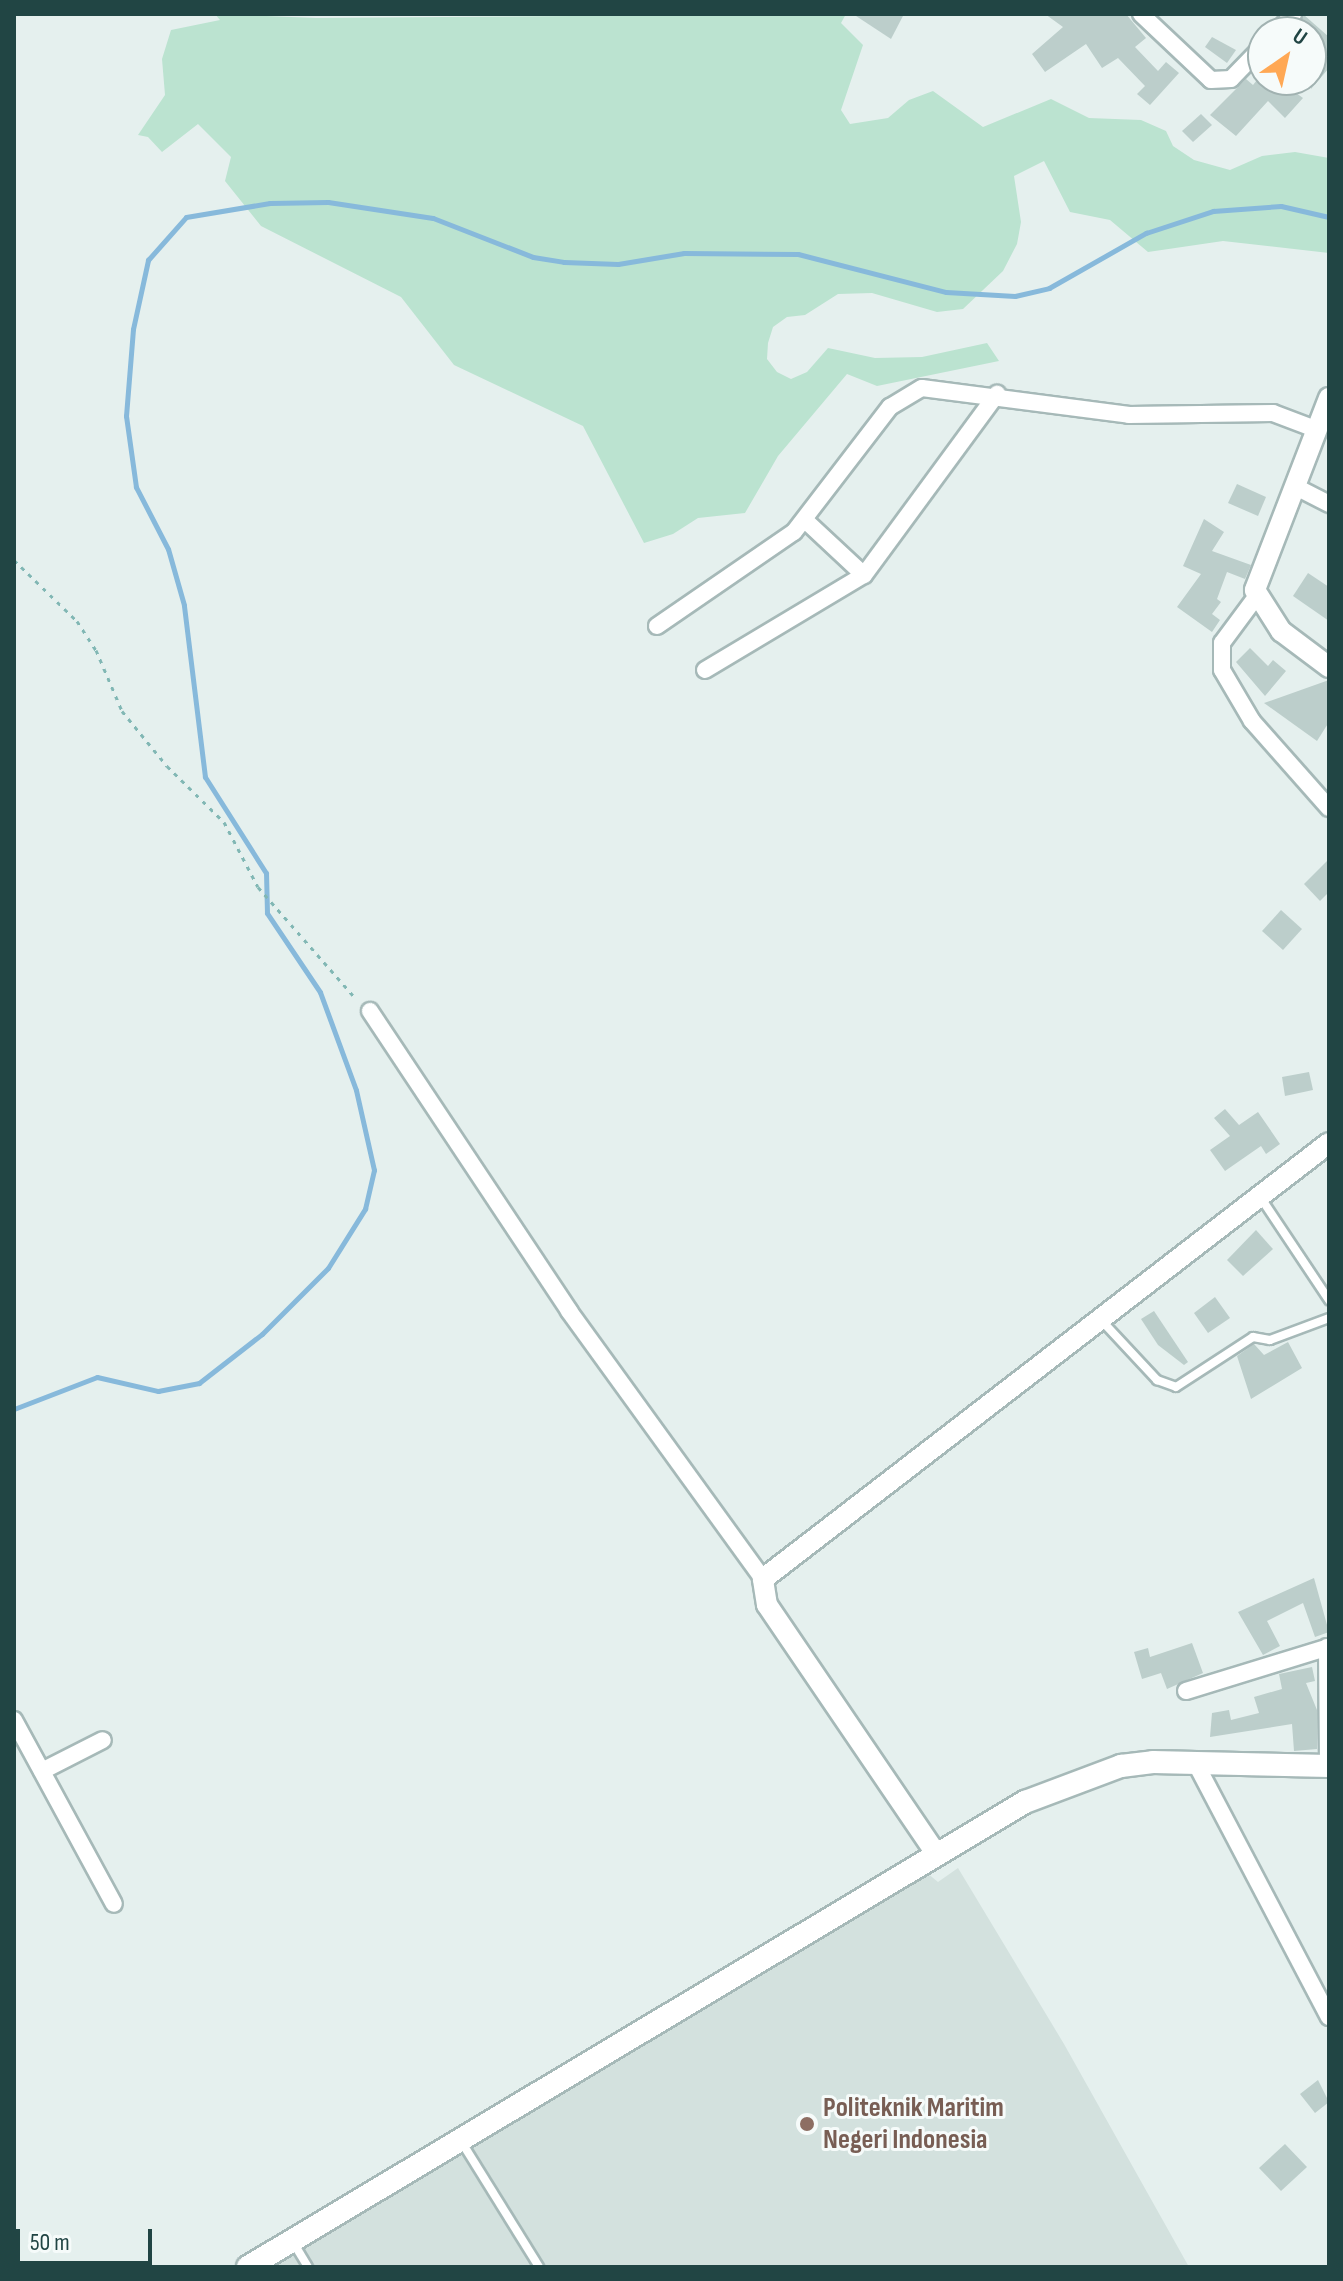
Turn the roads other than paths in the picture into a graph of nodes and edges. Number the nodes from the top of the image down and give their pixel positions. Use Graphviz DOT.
graph roads {
  1 [pos="1141,14"];
  2 [pos="1247,62"];
  3 [pos="997,394"];
  4 [pos="1329,398"];
  5 [pos="1318,430"];
  6 [pos="1298,488"];
  7 [pos="1329,504"];
  8 [pos="806,521"];
  9 [pos="864,575"];
  10 [pos="1256,597"];
  11 [pos="657,626"];
  12 [pos="1329,667"];
  13 [pos="705,670"];
  14 [pos="1329,808"];
  15 [pos="370,1011"];
  16 [pos="1328,1146"];
  17 [pos="1260,1197"];
  18 [pos="1329,1300"];
  19 [pos="1329,1318"];
  20 [pos="1102,1321"];
  21 [pos="763,1579"];
  22 [pos="1328,1647"];
  23 [pos="1186,1691"];
  24 [pos="16,1731"];
  25 [pos="103,1740"];
  26 [pos="1195,1762"];
  27 [pos="1328,1766"];
  28 [pos="42,1771"];
  29 [pos="935,1852"];
  30 [pos="114,1904"];
  31 [pos="1329,2017"];
  32 [pos="460,2141"];
  33 [pos="292,2241"];
  34 [pos="248,2267"];
  35 [pos="308,2267"];
  36 [pos="539,2267"];
  1 -- 2 [label="street"];
  3 -- 5 [label="street"];
  3 -- 8 [label="street"];
  3 -- 9 [label="street"];
  4 -- 5 [label="street"];
  5 -- 6 [label="street"];
  6 -- 7 [label="street"];
  6 -- 10 [label="street"];
  8 -- 9 [label="street"];
  8 -- 11 [label="street"];
  9 -- 13 [label="street"];
  10 -- 12 [label="street"];
  10 -- 14 [label="street"];
  15 -- 21 [label="street"];
  16 -- 17 [label="street"];
  17 -- 18 [label="lane"];
  17 -- 20 [label="street"];
  19 -- 20 [label="lane"];
  20 -- 21 [label="street"];
  21 -- 29 [label="street"];
  22 -- 23 [label="street"];
  22 -- 27 [label="street"];
  24 -- 28 [label="street"];
  25 -- 28 [label="street"];
  26 -- 27 [label="main road"];
  26 -- 29 [label="main road"];
  26 -- 31 [label="street"];
  28 -- 30 [label="street"];
  29 -- 32 [label="main road"];
  32 -- 33 [label="main road"];
  32 -- 36 [label="lane"];
  33 -- 34 [label="main road"];
  33 -- 35 [label="lane"];
}
